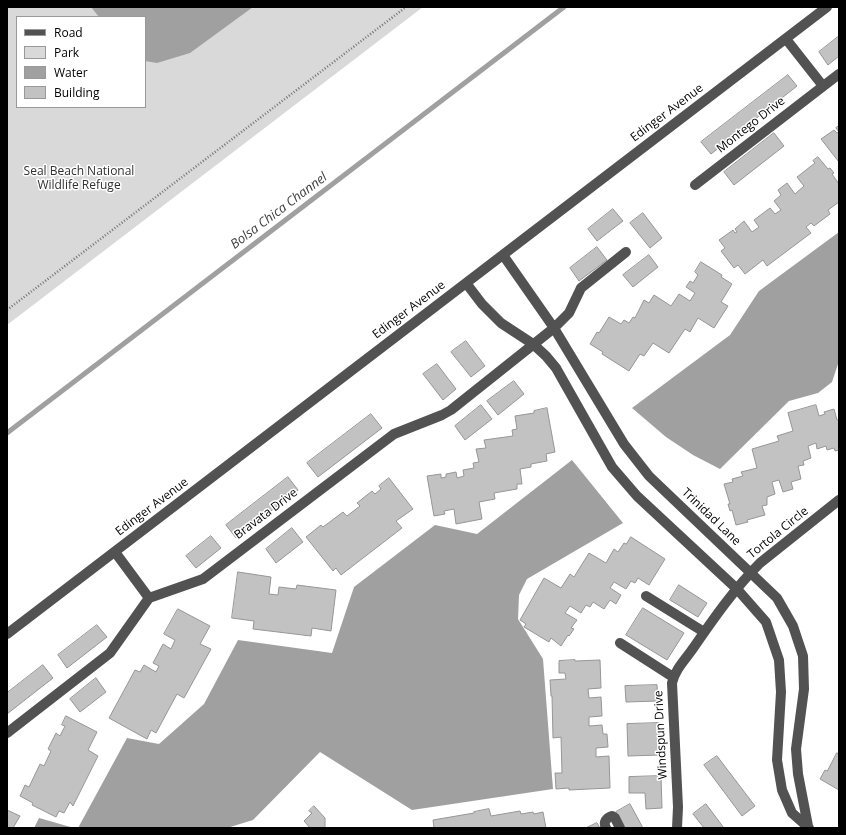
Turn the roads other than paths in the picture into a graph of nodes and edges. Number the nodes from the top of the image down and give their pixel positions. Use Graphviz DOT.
graph roads {
  1 [pos="827,7"];
  2 [pos="786,39"];
  3 [pos="839,74"];
  4 [pos="823,86"];
  5 [pos="695,185"];
  6 [pos="626,252"];
  7 [pos="502,255"];
  8 [pos="466,283"];
  9 [pos="554,328"];
  10 [pos="533,344"];
  11 [pos="839,500"];
  12 [pos="115,552"];
  13 [pos="750,573"];
  14 [pos="737,589"];
  15 [pos="646,596"];
  16 [pos="149,598"];
  17 [pos="704,632"];
  18 [pos="7,634"];
  19 [pos="620,643"];
  20 [pos="673,677"];
  21 [pos="7,732"];
  22 [pos="809,827"];
  23 [pos="606,828"];
  24 [pos="620,828"];
  25 [pos="677,828"];
  1 -- 2 [label="street, Edinger Avenue"];
  2 -- 4 [label="street"];
  2 -- 7 [label="street, Edinger Avenue"];
  3 -- 4 [label="street, Montego Drive"];
  4 -- 5 [label="street, Montego Drive"];
  6 -- 9 [label="street, Bravata Drive"];
  7 -- 8 [label="street, Edinger Avenue"];
  7 -- 9 [label="street, Trinidad Lane"];
  8 -- 10 [label="street, Trinidad Lane"];
  8 -- 12 [label="street, Edinger Avenue"];
  9 -- 10 [label="street, Bravata Drive"];
  9 -- 13 [label="street, Trinidad Lane"];
  10 -- 14 [label="street, Trinidad Lane"];
  10 -- 16 [label="street, Bravata Drive"];
  11 -- 13 [label="street, Tortola Circle"];
  12 -- 16 [label="street"];
  12 -- 18 [label="street, Edinger Avenue"];
  13 -- 14 [label="street, Tortola Circle"];
  13 -- 22 [label="street, Trinidad Lane"];
  14 -- 17 [label="street, Windspun Drive"];
  14 -- 22 [label="street, Trinidad Lane"];
  15 -- 17 [label="street"];
  16 -- 21 [label="street"];
  17 -- 20 [label="street, Windspun Drive"];
  19 -- 20 [label="street"];
  20 -- 25 [label="street, Windspun Drive"];
  23 -- 24 [label="street"];
}
